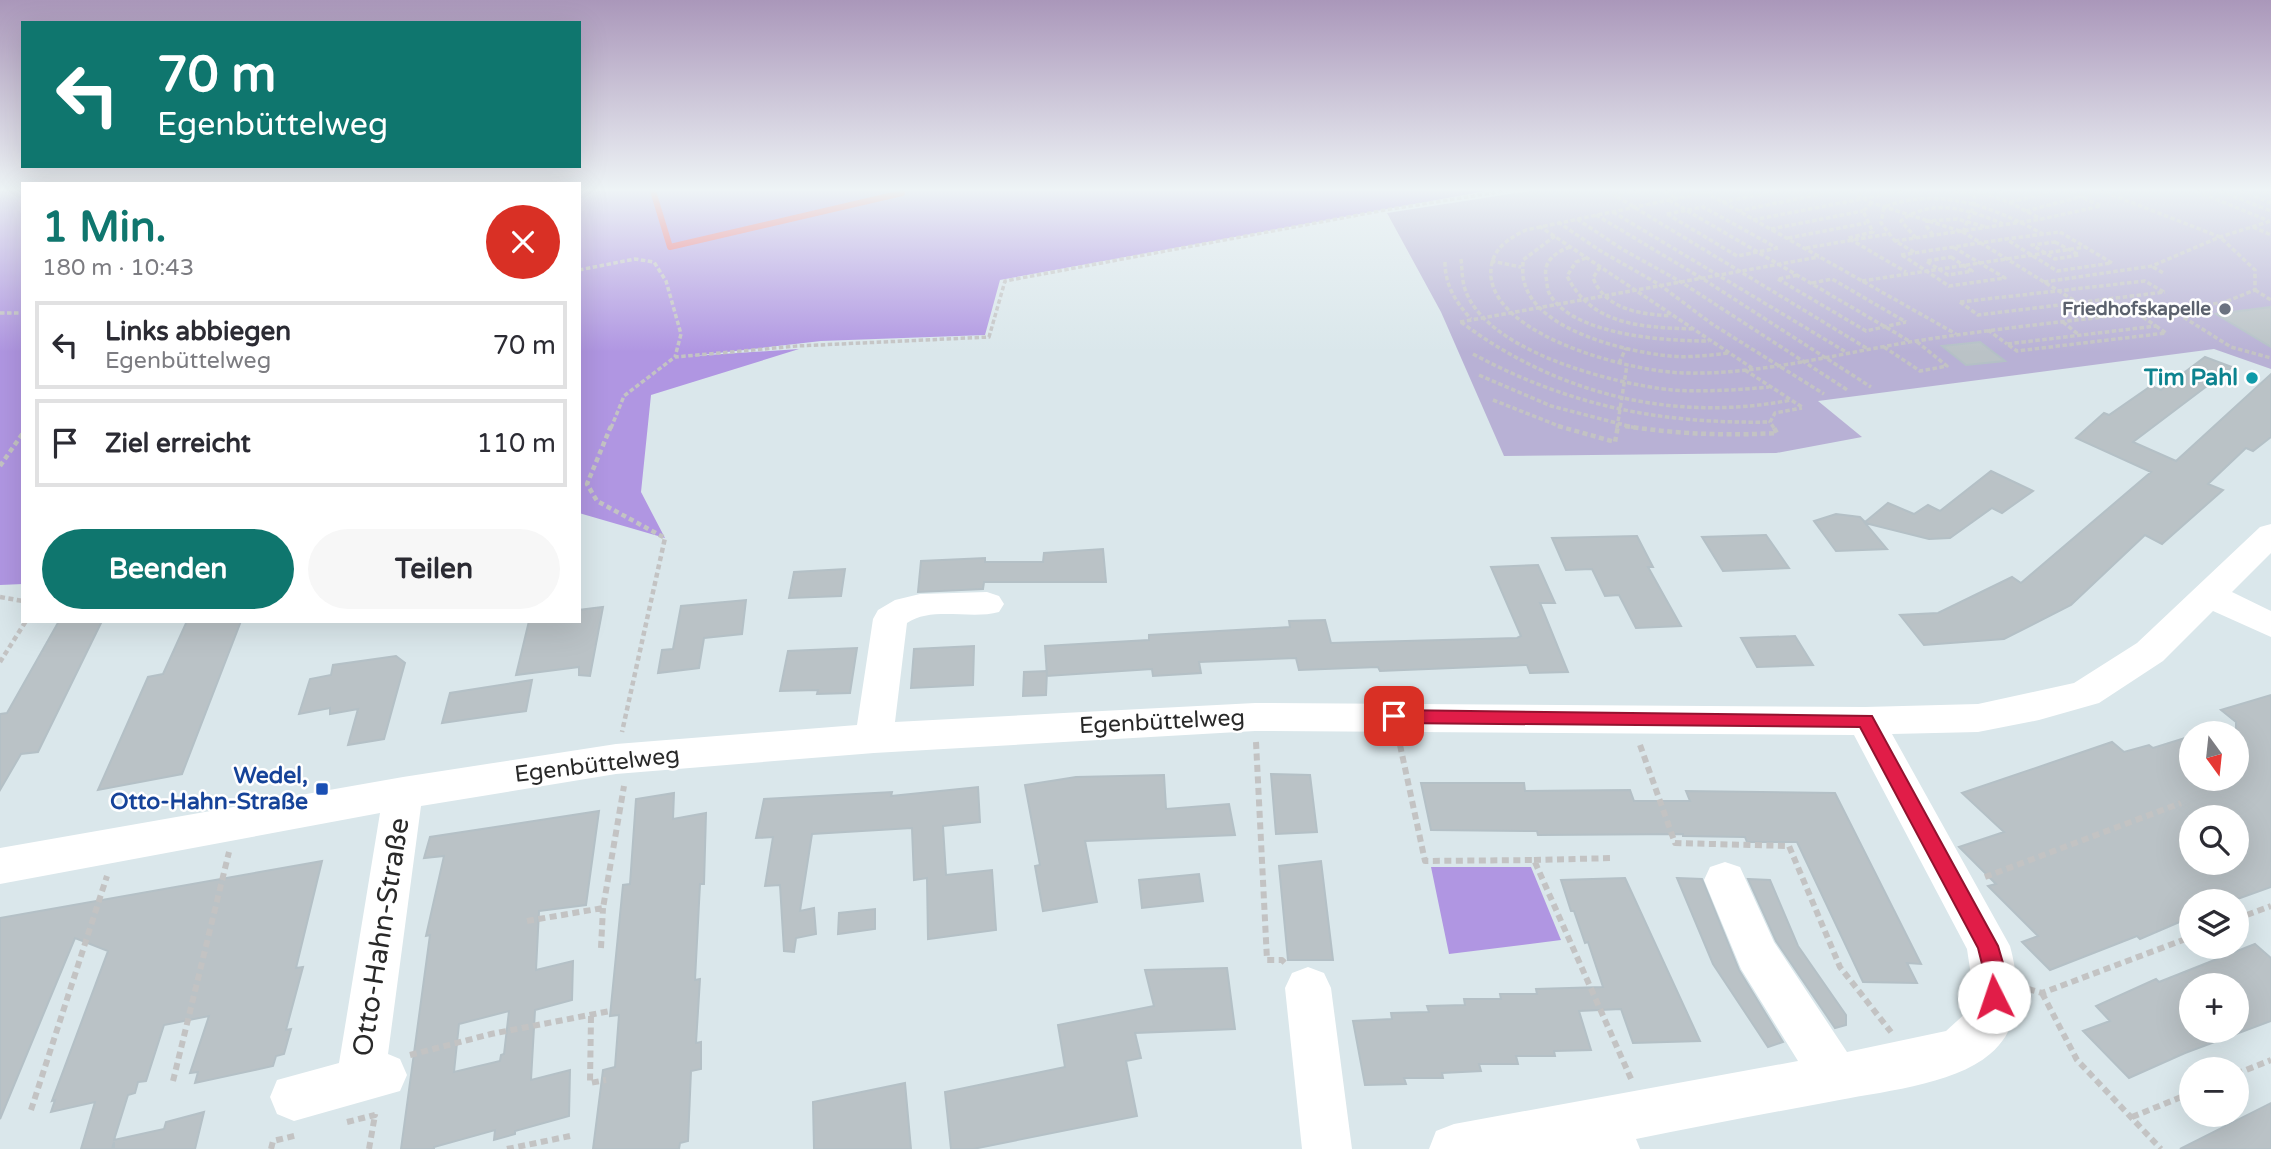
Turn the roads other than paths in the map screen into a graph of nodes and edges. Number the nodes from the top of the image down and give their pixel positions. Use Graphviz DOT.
graph roads {
  1 [pos="2271,534"];
  2 [pos="2209,595"];
  3 [pos="987,604"];
  4 [pos="2271,625"];
  5 [pos="1865,721"];
  6 [pos="874,738"];
  7 [pos="403,793"];
  8 [pos="0,866"];
  9 [pos="1725,880"];
  10 [pos="1308,988"];
  11 [pos="1836,1077"];
  12 [pos="294,1097"];
  13 [pos="1621,1128"];
  14 [pos="1327,1149"];
  15 [pos="1454,1149"];
  1 -- 2 [label="street, Egenbüttelweg"];
  2 -- 4 [label="street"];
  2 -- 5 [label="street, Egenbüttelweg"];
  3 -- 6 [label="street"];
  5 -- 6 [label="street, Egenbüttelweg"];
  5 -- 11 [label="street"];
  6 -- 7 [label="street, Egenbüttelweg"];
  7 -- 8 [label="street, Egenbüttelweg"];
  7 -- 12 [label="street, Otto-Hahn-Straße"];
  9 -- 11 [label="street"];
  10 -- 14 [label="street"];
  11 -- 13 [label="street"];
  13 -- 15 [label="street"];
}
